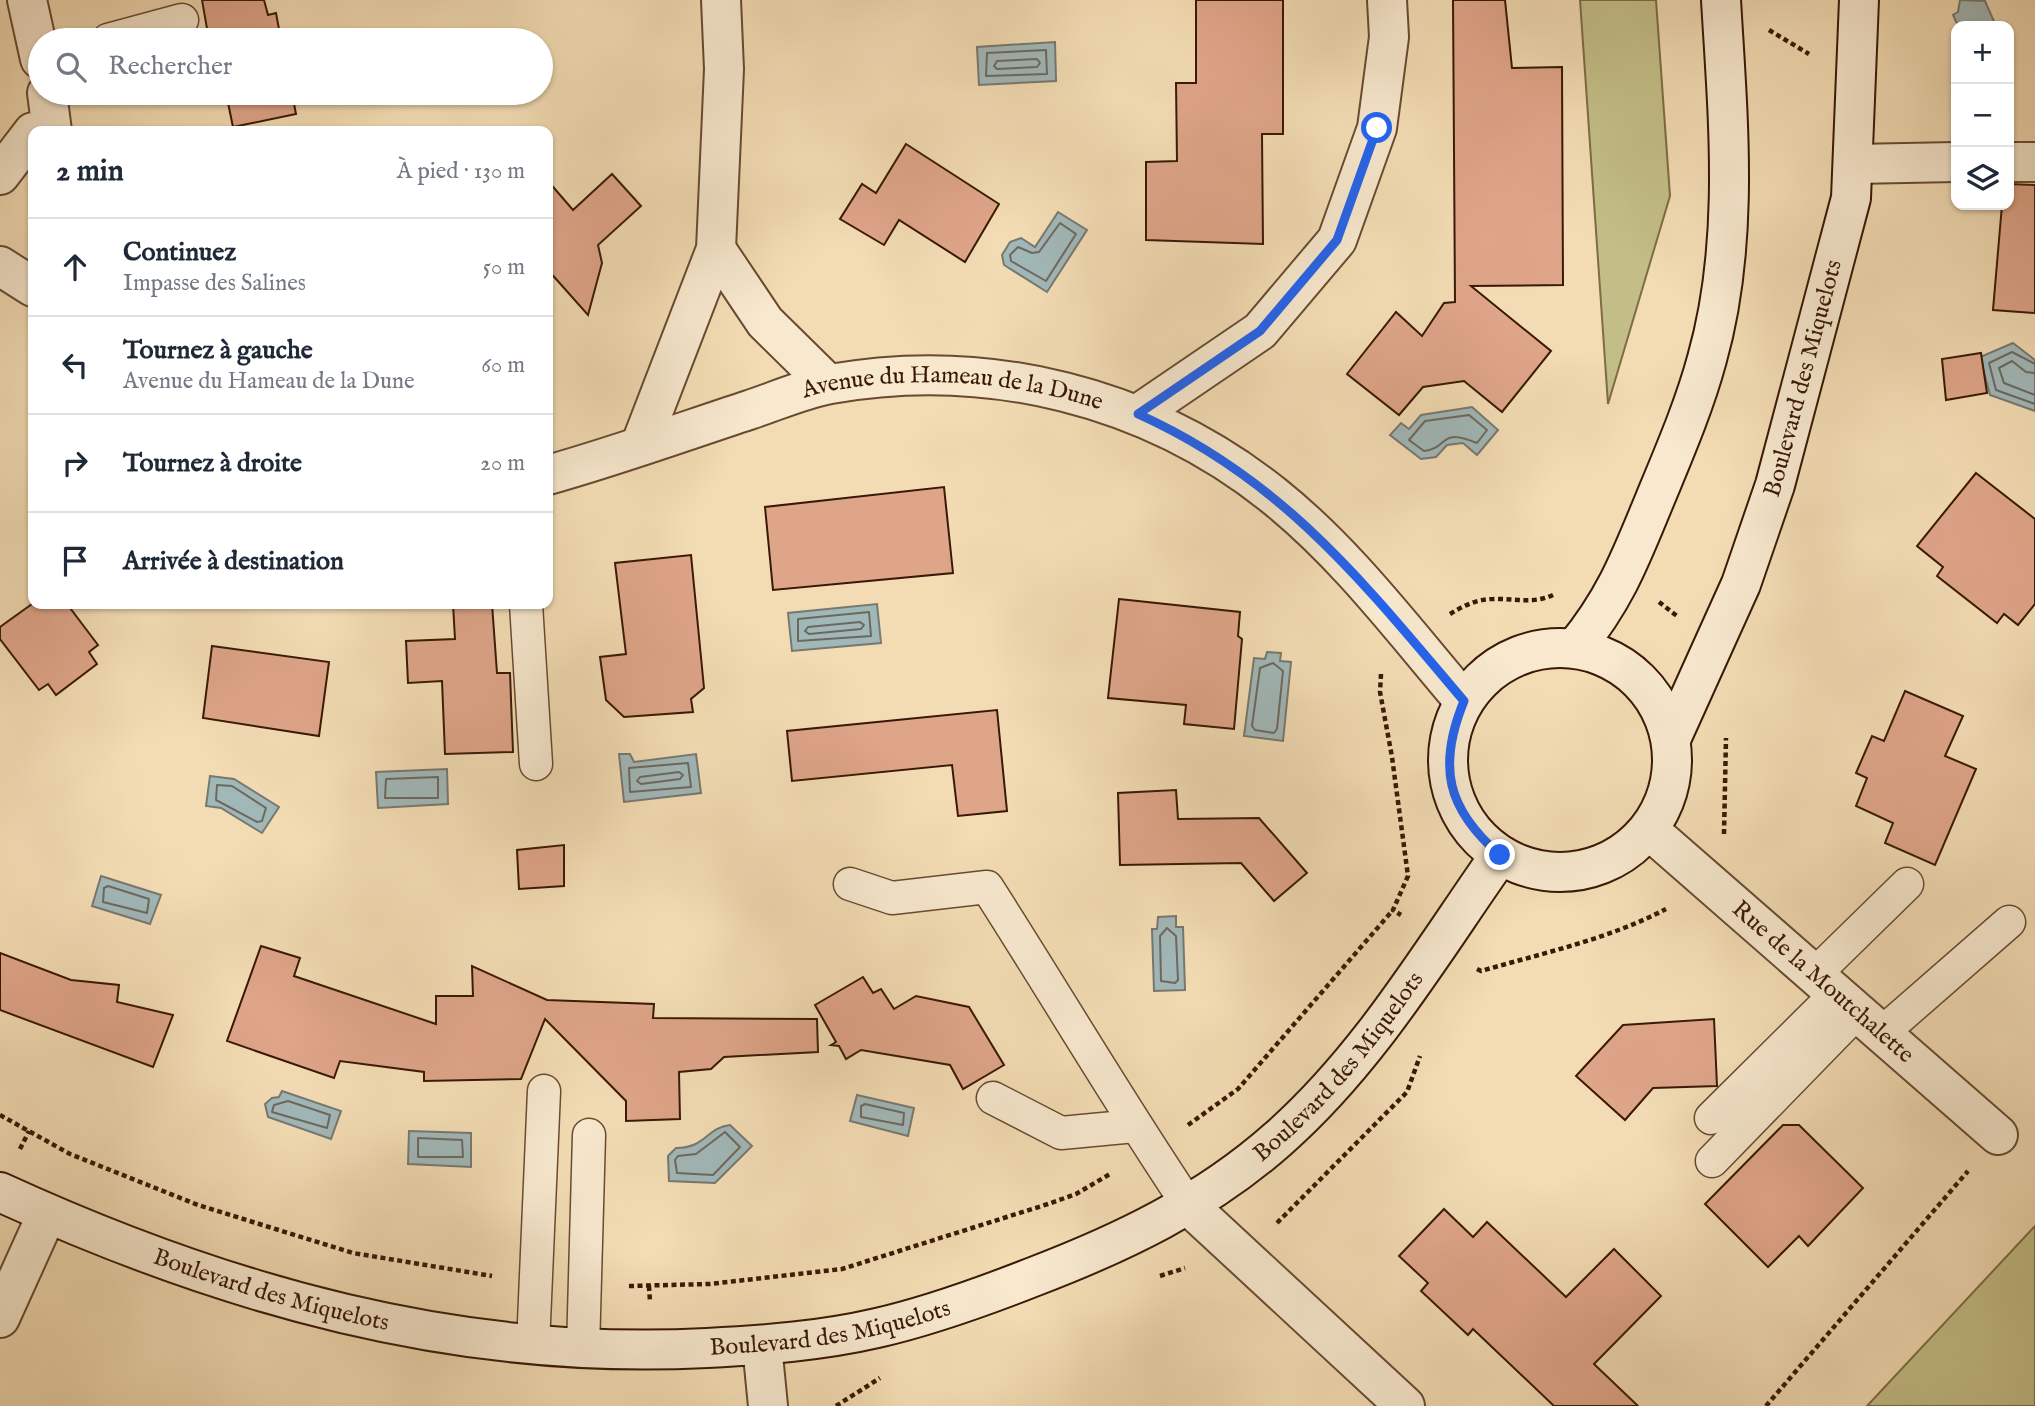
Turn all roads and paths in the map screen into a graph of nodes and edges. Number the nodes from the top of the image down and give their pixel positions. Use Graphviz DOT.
graph roads {
  1 [pos="27,0"];
  2 [pos="721,0"];
  3 [pos="1387,0"];
  4 [pos="1859,0"];
  5 [pos="1721,8"];
  6 [pos="182,20"];
  7 [pos="33,28"];
  8 [pos="152,28"];
  9 [pos="1857,65"];
  10 [pos="1951,162"];
  11 [pos="2014,162"];
  12 [pos="2035,162"];
  13 [pos="1854,164"];
  14 [pos="716,249"];
  15 [pos="0,266"];
  16 [pos="28,284"];
  17 [pos="828,384"];
  18 [pos="1138,414"];
  19 [pos="639,446"];
  20 [pos="553,473"];
  21 [pos="1621,580"];
  22 [pos="526,609"];
  23 [pos="1715,641"];
  24 [pos="1576,648"];
  25 [pos="1464,701"];
  26 [pos="1671,739"];
  27 [pos="536,764"];
  28 [pos="1648,830"];
  29 [pos="1500,855"];
  30 [pos="850,884"];
  31 [pos="1907,884"];
  32 [pos="1393,910"];
  33 [pos="2009,922"];
  34 [pos="1848,1003"];
  35 [pos="544,1091"];
  36 [pos="993,1098"];
  37 [pos="0,1115"];
  38 [pos="1711,1118"];
  39 [pos="589,1135"];
  40 [pos="1998,1135"];
  41 [pos="1143,1138"];
  42 [pos="1712,1161"];
  43 [pos="0,1192"];
  44 [pos="1189,1206"];
  45 [pos="47,1214"];
  46 [pos="534,1282"];
  47 [pos="583,1286"];
  48 [pos="0,1318"];
  49 [pos="533,1345"];
  50 [pos="762,1345"];
  51 [pos="583,1349"];
  52 [pos="768,1406"];
  53 [pos="1405,1406"];
  54 [pos="1766,1406"];
  1 -- 7 [label="main road"];
  2 -- 14 [label="main road"];
  3 -- 18 [label="main road"];
  4 -- 9 [label="main road, Boulevard des Miquelots"];
  5 -- 9 [label="path"];
  5 -- 21 [label="main road"];
  6 -- 8 [label="lane"];
  9 -- 13 [label="main road, Boulevard des Miquelots"];
  10 -- 13 [label="main road"];
  11 -- 12 [label="main road"];
  13 -- 23 [label="main road, Boulevard des Miquelots"];
  14 -- 17 [label="main road"];
  14 -- 19 [label="main road"];
  15 -- 16 [label="main road"];
  17 -- 18 [label="main road, Avenue du Hameau de la Dune"];
  17 -- 19 [label="main road, Avenue du Hameau de la Dune"];
  18 -- 25 [label="main road, Avenue du Hameau de la Dune"];
  19 -- 20 [label="main road, Avenue du Hameau de la Dune"];
  21 -- 23 [label="path"];
  21 -- 24 [label="main road"];
  22 -- 27 [label="lane"];
  23 -- 26 [label="main road, Boulevard des Miquelots"];
  24 -- 25 [label="main road"];
  24 -- 26 [label="main road"];
  25 -- 29 [label="main road"];
  26 -- 28 [label="main road"];
  28 -- 29 [label="main road"];
  28 -- 34 [label="main road, Rue de la Moutchalette"];
  29 -- 44 [label="main road, Boulevard des Miquelots"];
  30 -- 41 [label="lane"];
  31 -- 34 [label="lane"];
  32 -- 41 [label="path"];
  33 -- 34 [label="lane"];
  34 -- 38 [label="lane"];
  34 -- 40 [label="main road, Rue de la Moutchalette"];
  34 -- 42 [label="lane"];
  35 -- 46 [label="lane"];
  36 -- 41 [label="lane"];
  37 -- 46 [label="path"];
  39 -- 47 [label="lane"];
  40 -- 54 [label="path"];
  41 -- 44 [label="lane"];
  41 -- 47 [label="path"];
  43 -- 45 [label="main road, Boulevard des Miquelots"];
  44 -- 50 [label="main road, Boulevard des Miquelots"];
  44 -- 53 [label="main road"];
  45 -- 48 [label="main road"];
  45 -- 49 [label="main road, Boulevard des Miquelots"];
  46 -- 49 [label="lane"];
  47 -- 51 [label="lane"];
  49 -- 51 [label="main road, Boulevard des Miquelots"];
  50 -- 51 [label="main road, Boulevard des Miquelots"];
  50 -- 52 [label="main road"];
}
